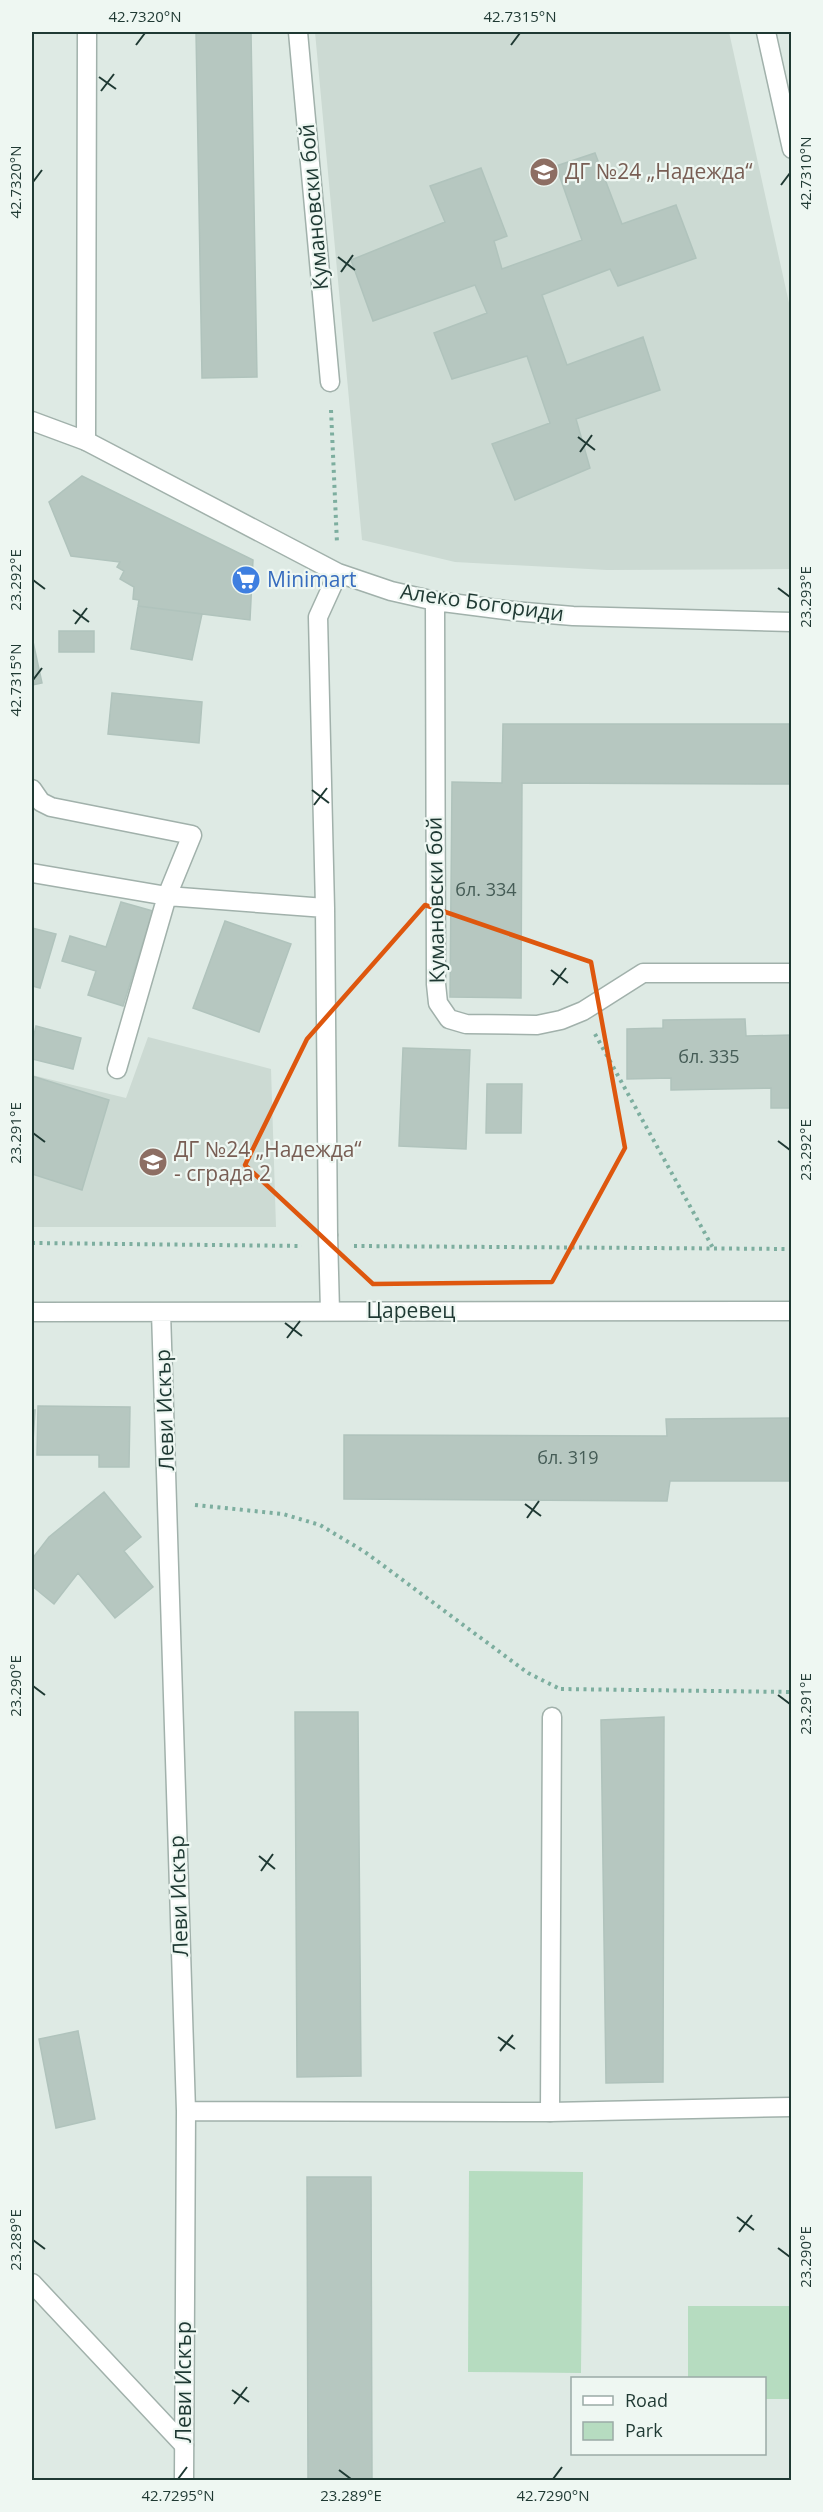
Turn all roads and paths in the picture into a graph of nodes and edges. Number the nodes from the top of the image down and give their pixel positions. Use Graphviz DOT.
graph roads {
  1 [pos="87,32"];
  2 [pos="298,32"];
  3 [pos="766,32"];
  4 [pos="792,149"];
  5 [pos="330,382"];
  6 [pos="32,421"];
  7 [pos="86,441"];
  8 [pos="338,573"];
  9 [pos="435,601"];
  10 [pos="792,622"];
  11 [pos="32,789"];
  12 [pos="32,873"];
  13 [pos="167,896"];
  14 [pos="325,908"];
  15 [pos="792,973"];
  16 [pos="583,1011"];
  17 [pos="117,1069"];
  18 [pos="328,1240"];
  19 [pos="32,1244"];
  20 [pos="714,1248"];
  21 [pos="792,1249"];
  22 [pos="330,1311"];
  23 [pos="792,1311"];
  24 [pos="32,1312"];
  25 [pos="161,1312"];
  26 [pos="167,1502"];
  27 [pos="560,1689"];
  28 [pos="792,1692"];
  29 [pos="552,1717"];
  30 [pos="792,2107"];
  31 [pos="186,2111"];
  32 [pos="550,2112"];
  33 [pos="32,2283"];
  34 [pos="184,2445"];
  35 [pos="184,2481"];
  1 -- 7 [label="street"];
  2 -- 5 [label="street, Кумановски бой"];
  3 -- 4 [label="street"];
  5 -- 8 [label="path"];
  6 -- 7 [label="street, Алеко Богориди"];
  7 -- 8 [label="street, Алеко Богориди"];
  8 -- 9 [label="street, Алеко Богориди"];
  8 -- 14 [label="street"];
  9 -- 10 [label="street, Алеко Богориди"];
  9 -- 16 [label="street, Кумановски бой"];
  11 -- 13 [label="street"];
  12 -- 13 [label="street"];
  13 -- 14 [label="street"];
  13 -- 17 [label="street"];
  14 -- 18 [label="street"];
  15 -- 16 [label="street, Кумановски бой"];
  16 -- 20 [label="path"];
  18 -- 19 [label="path"];
  18 -- 20 [label="path"];
  18 -- 22 [label="street"];
  20 -- 21 [label="path"];
  22 -- 23 [label="street, Царевец"];
  22 -- 25 [label="street, Царевец"];
  24 -- 25 [label="street, Царевец"];
  25 -- 26 [label="street, Леви Искър"];
  26 -- 27 [label="path"];
  26 -- 31 [label="street, Леви Искър"];
  27 -- 28 [label="path"];
  27 -- 29 [label="path"];
  29 -- 32 [label="street"];
  30 -- 32 [label="street"];
  31 -- 32 [label="street"];
  31 -- 34 [label="street, Леви Искър"];
  33 -- 34 [label="street"];
  34 -- 35 [label="street, Леви Искър"];
}
